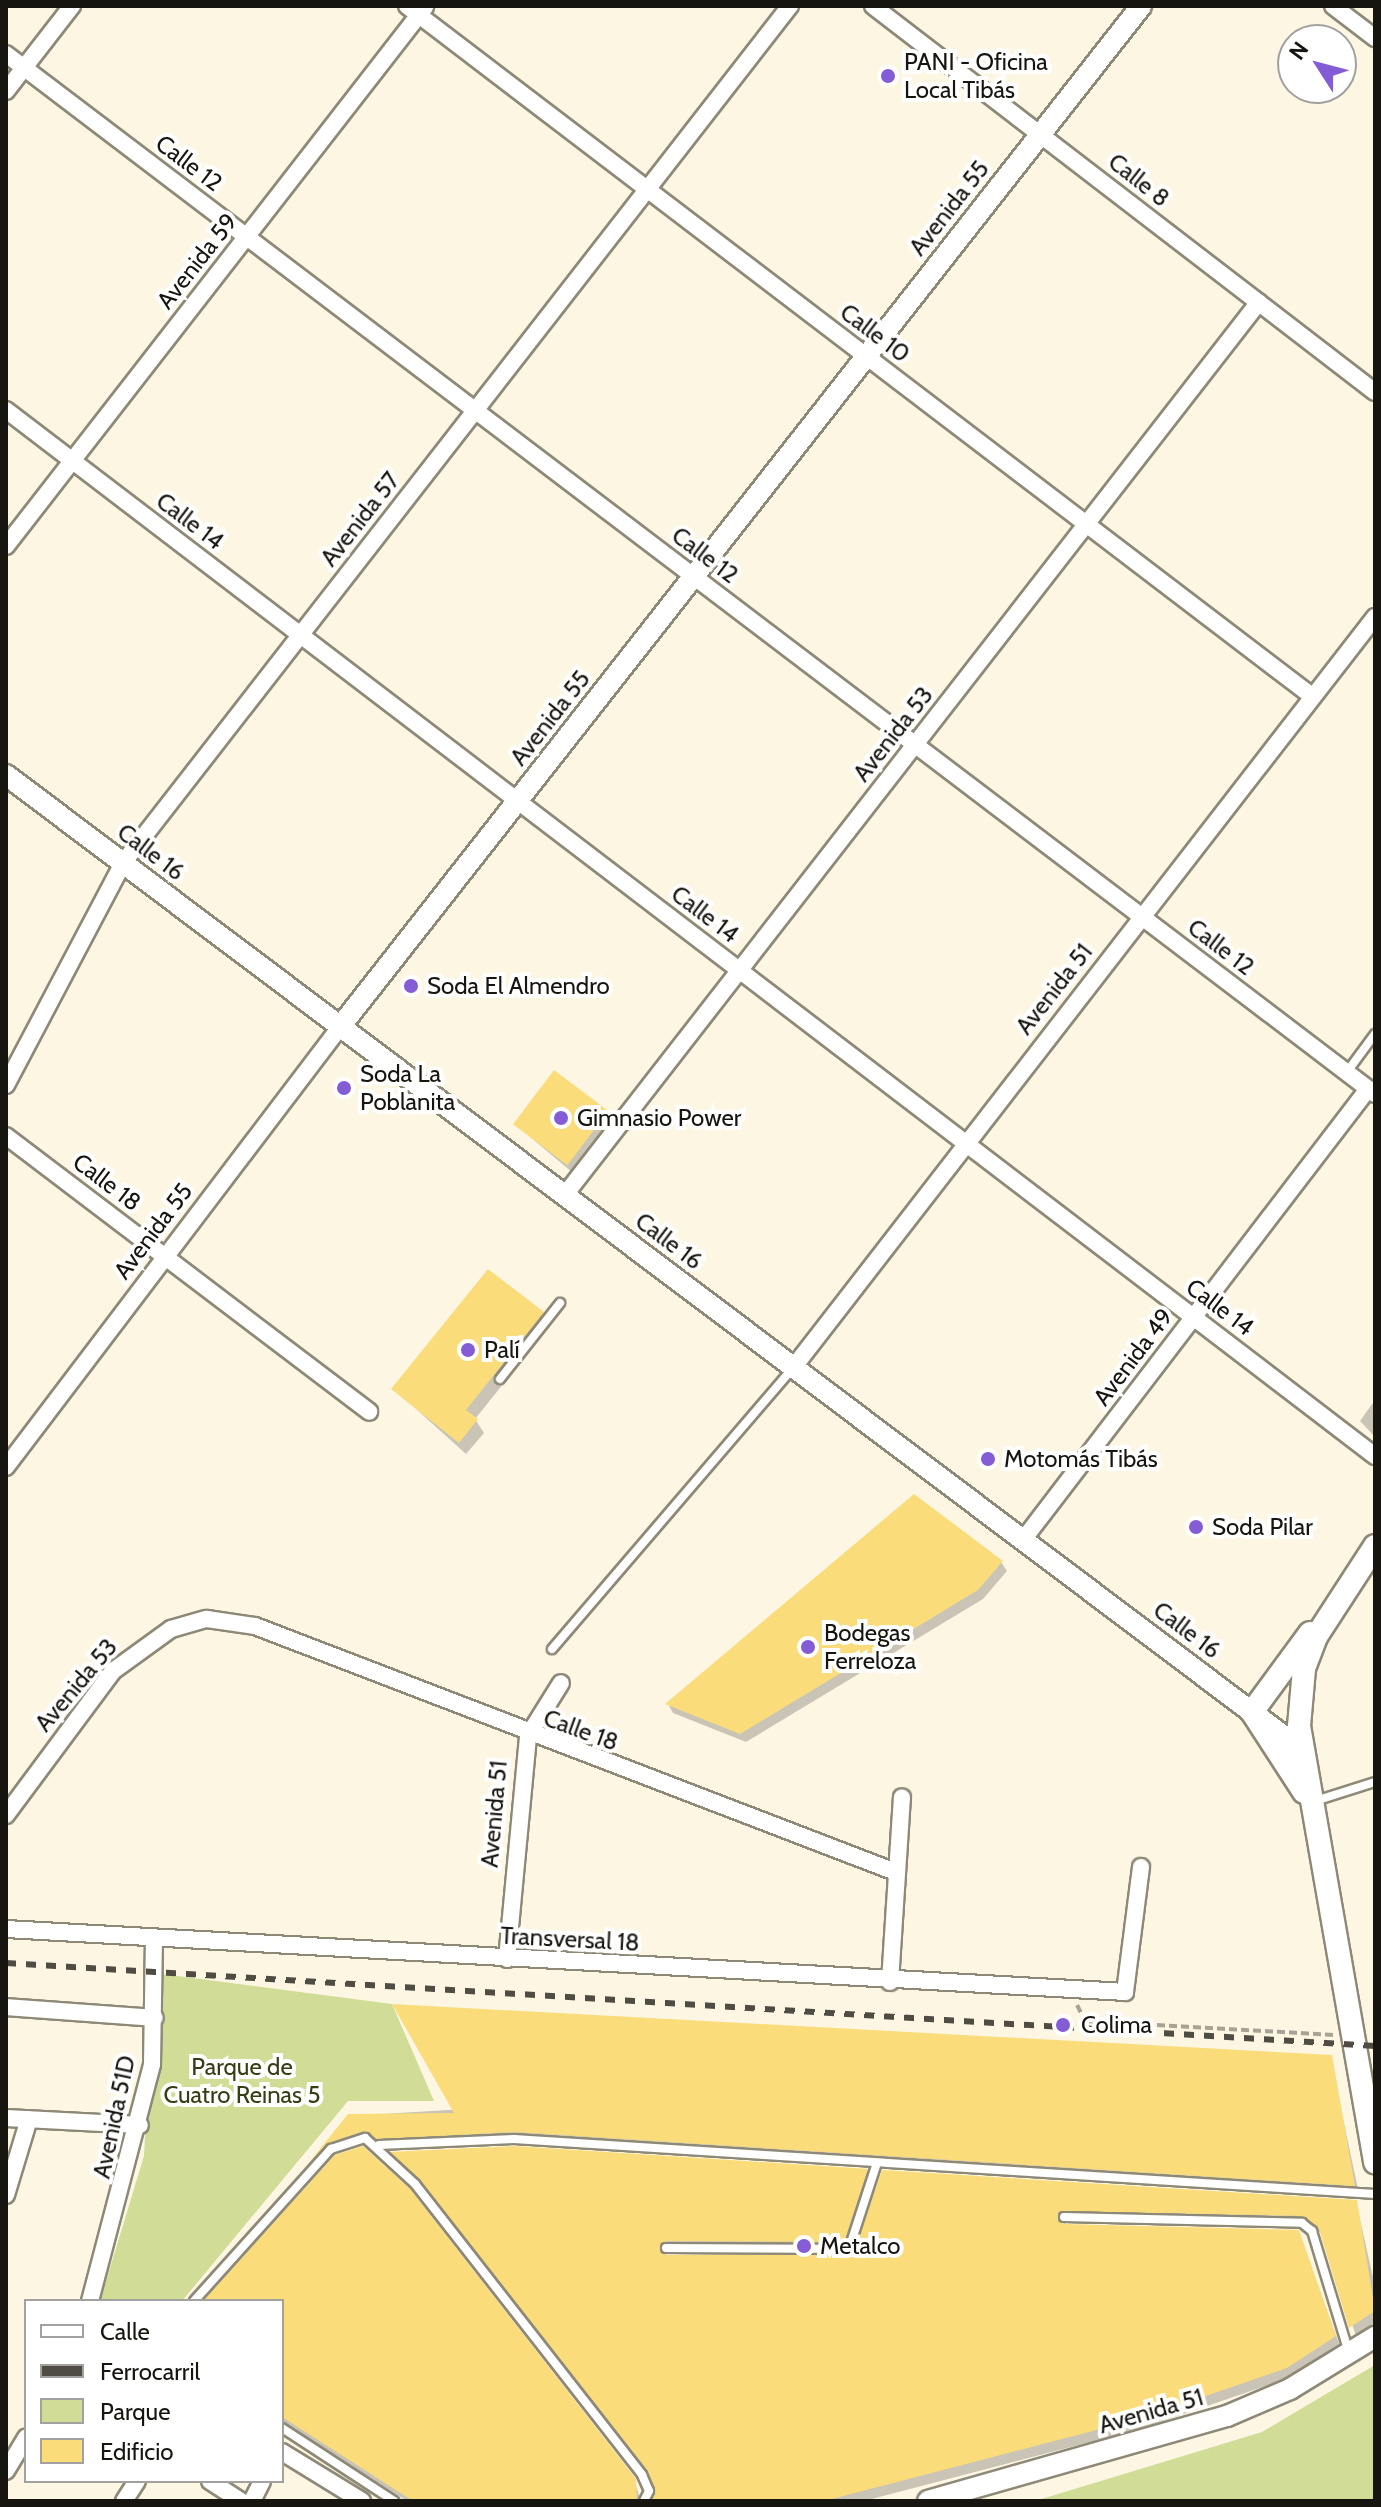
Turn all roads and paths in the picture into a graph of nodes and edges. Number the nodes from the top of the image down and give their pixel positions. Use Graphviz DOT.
graph roads {
  1 [pos="72,6"];
  2 [pos="790,6"];
  3 [pos="873,6"];
  4 [pos="1141,6"];
  5 [pos="1333,6"];
  6 [pos="417,9"];
  7 [pos="1375,38"];
  8 [pos="6,54"];
  9 [pos="24,68"];
  10 [pos="6,91"];
  11 [pos="1040,134"];
  12 [pos="647,189"];
  13 [pos="246,236"];
  14 [pos="1259,302"];
  15 [pos="866,357"];
  16 [pos="1375,392"];
  17 [pos="6,410"];
  18 [pos="475,410"];
  19 [pos="72,461"];
  20 [pos="1086,524"];
  21 [pos="6,546"];
  22 [pos="694,576"];
  23 [pos="1375,617"];
  24 [pos="300,635"];
  25 [pos="1313,697"];
  26 [pos="915,745"];
  27 [pos="6,775"];
  28 [pos="518,801"];
  29 [pos="123,863"];
  30 [pos="1142,917"];
  31 [pos="740,971"];
  32 [pos="340,1027"];
  33 [pos="1375,1034"];
  34 [pos="1347,1073"];
  35 [pos="6,1085"];
  36 [pos="1372,1092"];
  37 [pos="6,1136"];
  38 [pos="967,1144"];
  39 [pos="564,1196"];
  40 [pos="166,1257"];
  41 [pos="560,1303"];
  42 [pos="1194,1318"];
  43 [pos="793,1368"];
  44 [pos="500,1379"];
  45 [pos="369,1412"];
  46 [pos="1375,1456"];
  47 [pos="6,1467"];
  48 [pos="1023,1540"];
  49 [pos="1375,1546"];
  50 [pos="1337,1597"];
  51 [pos="255,1626"];
  52 [pos="552,1649"];
  53 [pos="561,1683"];
  54 [pos="1252,1712"];
  55 [pos="528,1736"];
  56 [pos="1301,1749"];
  57 [pos="1375,1782"];
  58 [pos="902,1797"];
  59 [pos="1311,1803"];
  60 [pos="6,1815"];
  61 [pos="1141,1867"];
  62 [pos="893,1871"];
  63 [pos="6,1929"];
  64 [pos="154,1938"];
  65 [pos="507,1959"];
  66 [pos="890,1982"];
  67 [pos="1070,1990"];
  68 [pos="6,2007"];
  69 [pos="155,2018"];
  70 [pos="1352,2036"];
  71 [pos="6,2118"];
  72 [pos="29,2119"];
  73 [pos="140,2125"];
  74 [pos="379,2145"];
  75 [pos="1375,2162"];
  76 [pos="877,2163"];
  77 [pos="1375,2194"];
  78 [pos="6,2195"];
  79 [pos="1064,2217"];
  80 [pos="666,2248"];
  81 [pos="91,2299"];
  82 [pos="196,2299"];
  83 [pos="1375,2337"];
  84 [pos="1349,2353"];
  85 [pos="284,2429"];
  86 [pos="24,2441"];
  87 [pos="284,2453"];
  88 [pos="6,2471"];
  89 [pos="136,2483"];
  90 [pos="213,2483"];
  91 [pos="261,2483"];
  92 [pos="986,2493"];
  93 [pos="124,2501"];
  94 [pos="241,2501"];
  95 [pos="252,2501"];
  96 [pos="362,2501"];
  97 [pos="394,2501"];
  98 [pos="644,2501"];
  99 [pos="928,2501"];
  1 -- 9 [label="street"];
  2 -- 12 [label="street, Avenida 57"];
  3 -- 11 [label="street, Calle 8"];
  4 -- 11 [label="street, Avenida 55"];
  5 -- 7 [label="street"];
  6 -- 12 [label="street, Calle 10"];
  6 -- 13 [label="street, Avenida 59"];
  8 -- 9 [label="street, Calle 12"];
  9 -- 10 [label="street"];
  9 -- 13 [label="street, Calle 12"];
  11 -- 14 [label="street, Calle 8"];
  11 -- 15 [label="street, Avenida 55"];
  12 -- 15 [label="street, Calle 10"];
  12 -- 18 [label="street, Avenida 57"];
  13 -- 18 [label="street, Calle 12"];
  13 -- 19 [label="street, Avenida 59"];
  14 -- 16 [label="street, Calle 8"];
  14 -- 20 [label="street, Avenida 53"];
  15 -- 20 [label="street, Calle 10"];
  15 -- 22 [label="street, Avenida 55"];
  17 -- 19 [label="street, Calle 14"];
  18 -- 22 [label="street, Calle 12"];
  18 -- 24 [label="street, Avenida 57"];
  19 -- 21 [label="street, Avenida 59"];
  19 -- 24 [label="street, Calle 14"];
  20 -- 25 [label="street, Calle 10"];
  20 -- 26 [label="street, Avenida 53"];
  22 -- 26 [label="street, Calle 12"];
  22 -- 28 [label="street, Avenida 55"];
  23 -- 25 [label="street, Avenida 51"];
  24 -- 28 [label="street, Calle 14"];
  24 -- 29 [label="street, Avenida 57"];
  25 -- 30 [label="street, Avenida 51"];
  26 -- 30 [label="street, Calle 12"];
  26 -- 31 [label="street, Avenida 53"];
  27 -- 29 [label="street, Calle 16"];
  28 -- 31 [label="street, Calle 14"];
  28 -- 32 [label="street, Avenida 55"];
  29 -- 32 [label="street, Calle 16"];
  29 -- 35 [label="street, Avenida 57"];
  30 -- 34 [label="street, Calle 12"];
  30 -- 38 [label="street, Avenida 51"];
  31 -- 38 [label="street, Calle 14"];
  31 -- 39 [label="street, Avenida 53"];
  32 -- 39 [label="street, Calle 16"];
  32 -- 40 [label="street, Avenida 55"];
  33 -- 34 [label="lane"];
  34 -- 36 [label="street, Calle 12"];
  36 -- 42 [label="street, Avenida 49"];
  37 -- 40 [label="street, Calle 18"];
  38 -- 42 [label="street, Calle 14"];
  38 -- 43 [label="street, Avenida 51"];
  39 -- 43 [label="street, Calle 16"];
  40 -- 45 [label="street, Calle 18"];
  40 -- 47 [label="street, Avenida 55"];
  41 -- 44 [label="lane"];
  42 -- 46 [label="street, Calle 14"];
  42 -- 48 [label="street, Avenida 49"];
  43 -- 48 [label="street, Calle 16"];
  43 -- 52 [label="lane, Avenida 51"];
  48 -- 54 [label="street, Calle 16"];
  49 -- 50 [label="main road"];
  50 -- 54 [label="main road"];
  50 -- 56 [label="main road"];
  51 -- 55 [label="street, Calle 18"];
  51 -- 60 [label="street, Avenida 53"];
  53 -- 55 [label="street, Avenida 51"];
  54 -- 56 [label="street, Calle 16"];
  54 -- 59 [label="main road"];
  55 -- 62 [label="street, Calle 18"];
  55 -- 65 [label="street, Avenida 51"];
  56 -- 59 [label="main road"];
  57 -- 59 [label="lane"];
  58 -- 62 [label="street"];
  59 -- 70 [label="main road"];
  61 -- 67 [label="street, Transversal 18"];
  62 -- 66 [label="street"];
  63 -- 64 [label="street, Transversal 18"];
  64 -- 65 [label="street, Transversal 18"];
  64 -- 69 [label="street, Avenida 51D"];
  65 -- 66 [label="street, Transversal 18"];
  66 -- 67 [label="street, Transversal 18"];
  67 -- 70 [label="path"];
  68 -- 69 [label="street"];
  69 -- 73 [label="street, Avenida 51D"];
  70 -- 75 [label="main road"];
  71 -- 72 [label="street"];
  72 -- 73 [label="street"];
  72 -- 78 [label="street"];
  73 -- 81 [label="street, Avenida 51D"];
  74 -- 76 [label="lane"];
  74 -- 82 [label="lane"];
  74 -- 98 [label="lane"];
  76 -- 77 [label="lane"];
  76 -- 80 [label="lane"];
  79 -- 84 [label="lane"];
  83 -- 84 [label="street, Avenida 51"];
  84 -- 92 [label="street, Avenida 51"];
  85 -- 97 [label="lane"];
  86 -- 88 [label="street"];
  87 -- 96 [label="street"];
  89 -- 93 [label="street"];
  90 -- 94 [label="street"];
  91 -- 95 [label="street"];
  92 -- 99 [label="street, Avenida 51"];
}
